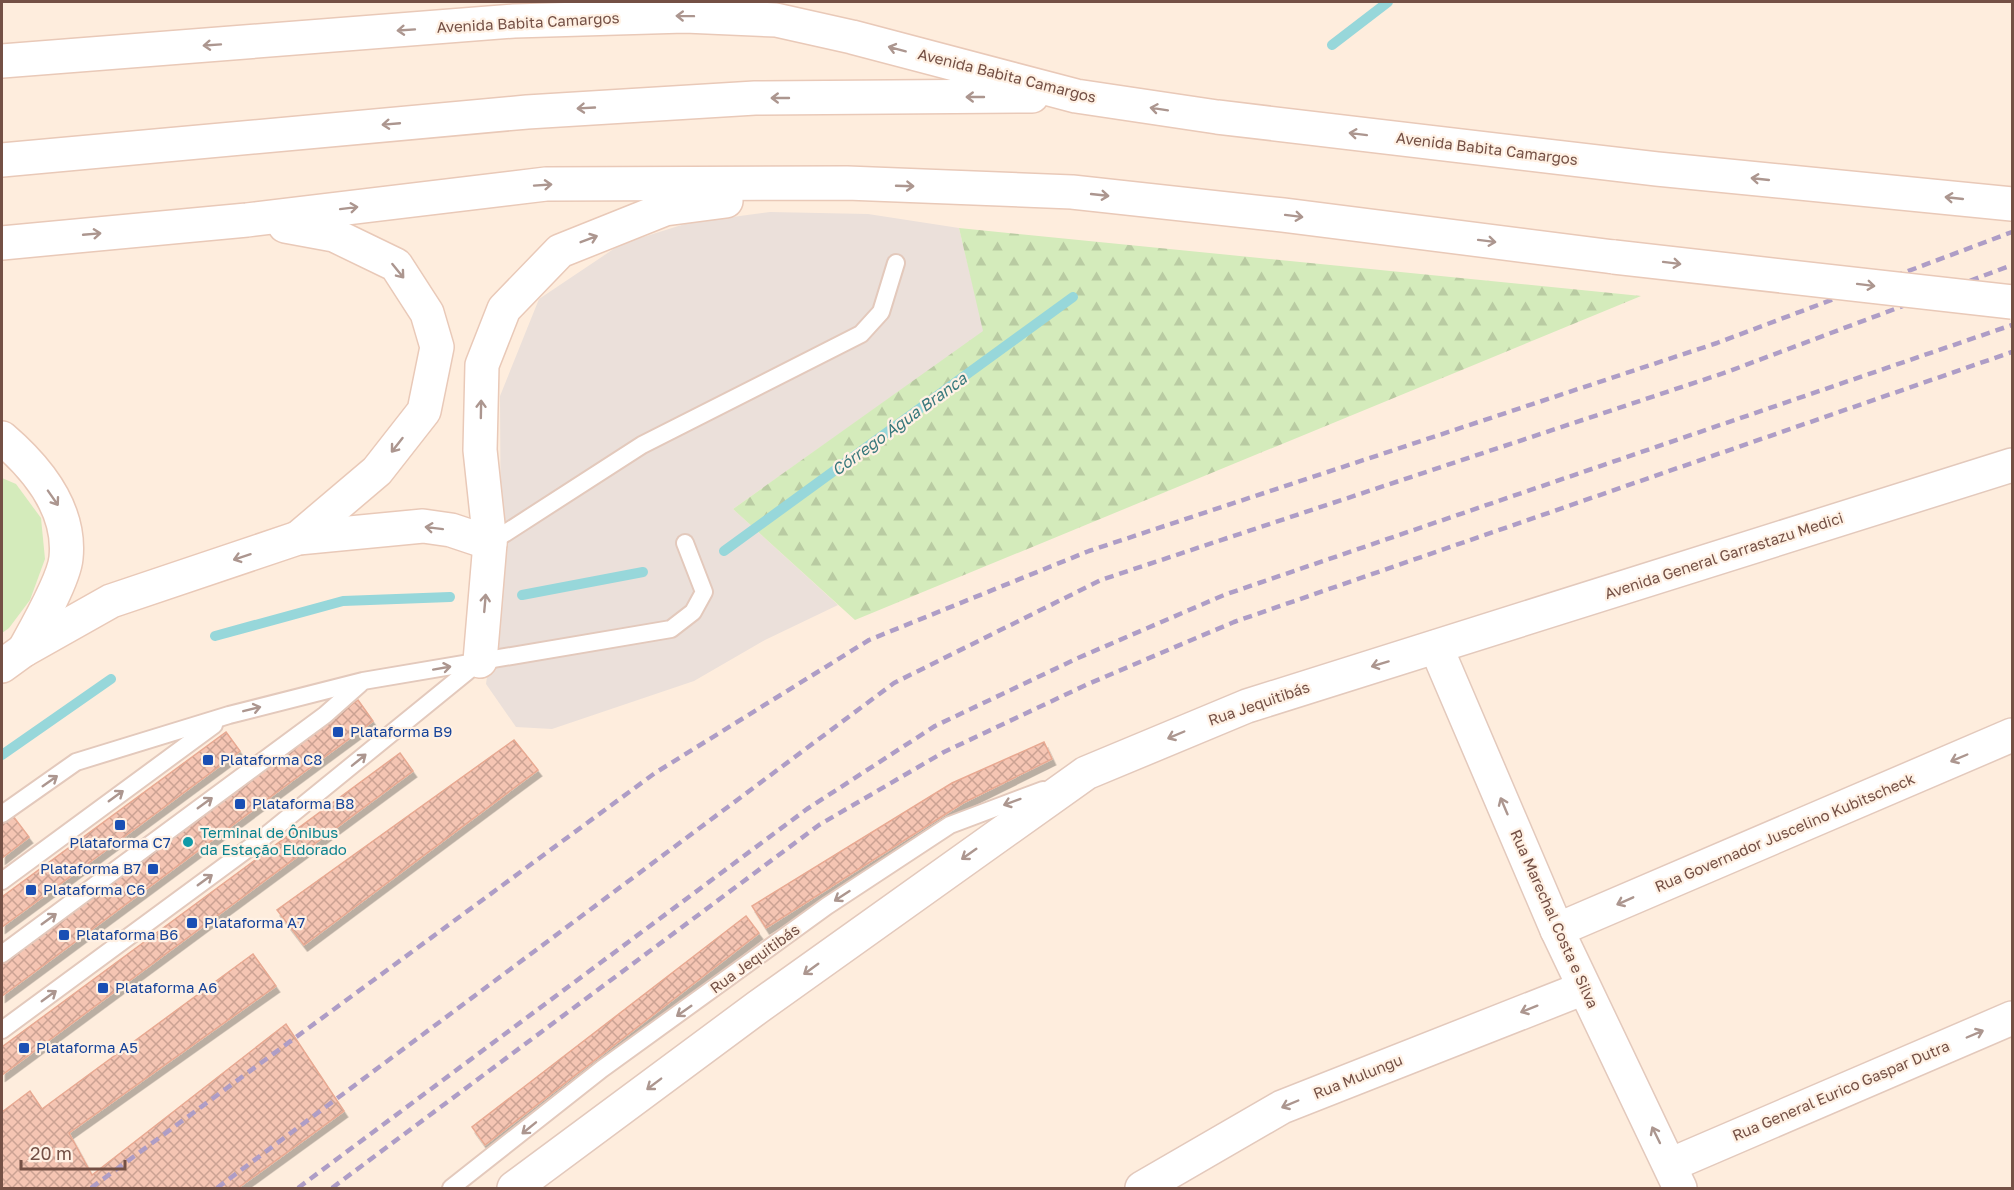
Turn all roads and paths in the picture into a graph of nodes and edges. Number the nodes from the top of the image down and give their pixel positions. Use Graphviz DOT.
graph roads {
  1 [pos="728,2"];
  2 [pos="776,20"];
  3 [pos="8,61"];
  4 [pos="1076,96"];
  5 [pos="2,160"];
  6 [pos="847,183"];
  7 [pos="2013,204"];
  8 [pos="247,220"];
  9 [pos="2,243"];
  10 [pos="896,263"];
  11 [pos="2013,302"];
  12 [pos="9,450"];
  13 [pos="2013,465"];
  14 [pos="298,538"];
  15 [pos="490,543"];
  16 [pos="685,543"];
  17 [pos="1436,647"];
  18 [pos="13,658"];
  19 [pos="480,661"];
  20 [pos="363,681"];
  21 [pos="229,715"];
  22 [pos="2013,735"];
  23 [pos="1086,773"];
  24 [pos="2,814"];
  25 [pos="2,881"];
  26 [pos="1557,930"];
  27 [pos="2,954"];
  28 [pos="1584,988"];
  29 [pos="2013,1018"];
  30 [pos="2,1030"];
  31 [pos="1675,1177"];
  32 [pos="451,1188"];
  33 [pos="514,1188"];
  34 [pos="1142,1188"];
  1 -- 2 [label="main road"];
  2 -- 3 [label="main road, Avenida Babita Camargos, one-way"];
  4 -- 2 [label="main road, Avenida Babita Camargos, one-way"];
  4 -- 5 [label="main road, one-way"];
  7 -- 4 [label="main road, Avenida Babita Camargos, one-way"];
  8 -- 6 [label="main road, one-way"];
  6 -- 11 [label="main road, one-way, bridge"];
  15 -- 6 [label="main road, one-way"];
  9 -- 8 [label="main road, one-way"];
  8 -- 14 [label="main road, one-way"];
  10 -- 15 [label="lane"];
  12 -- 18 [label="main road, one-way"];
  13 -- 17 [label="main road, Avenida General Garrastazu Medici"];
  15 -- 14 [label="main road, one-way"];
  14 -- 18 [label="main road, one-way"];
  19 -- 15 [label="main road, one-way"];
  16 -- 19 [label="lane"];
  17 -- 23 [label="main road, Rua Jequitibás, one-way"];
  26 -- 17 [label="main road, Rua Marechal Costa e Silva, one-way"];
  20 -- 19 [label="lane, one-way"];
  30 -- 19 [label="lane, one-way"];
  21 -- 20 [label="lane, one-way"];
  27 -- 20 [label="lane, one-way"];
  24 -- 21 [label="lane, one-way"];
  25 -- 21 [label="lane, one-way"];
  22 -- 26 [label="main road, Rua Governador Juscelino Kubitscheck, one-way"];
  23 -- 32 [label="lane, Rua Jequitibás, one-way"];
  23 -- 33 [label="main road, Rua Jequitibás, one-way"];
  26 -- 28 [label="main road, Rua Marechal Costa e Silva"];
  31 -- 28 [label="main road, Rua Marechal Costa e Silva, one-way"];
  28 -- 34 [label="main road, Rua Mulungu, one-way"];
  31 -- 29 [label="main road, Rua General Eurico Gaspar Dutra, one-way"];
}
